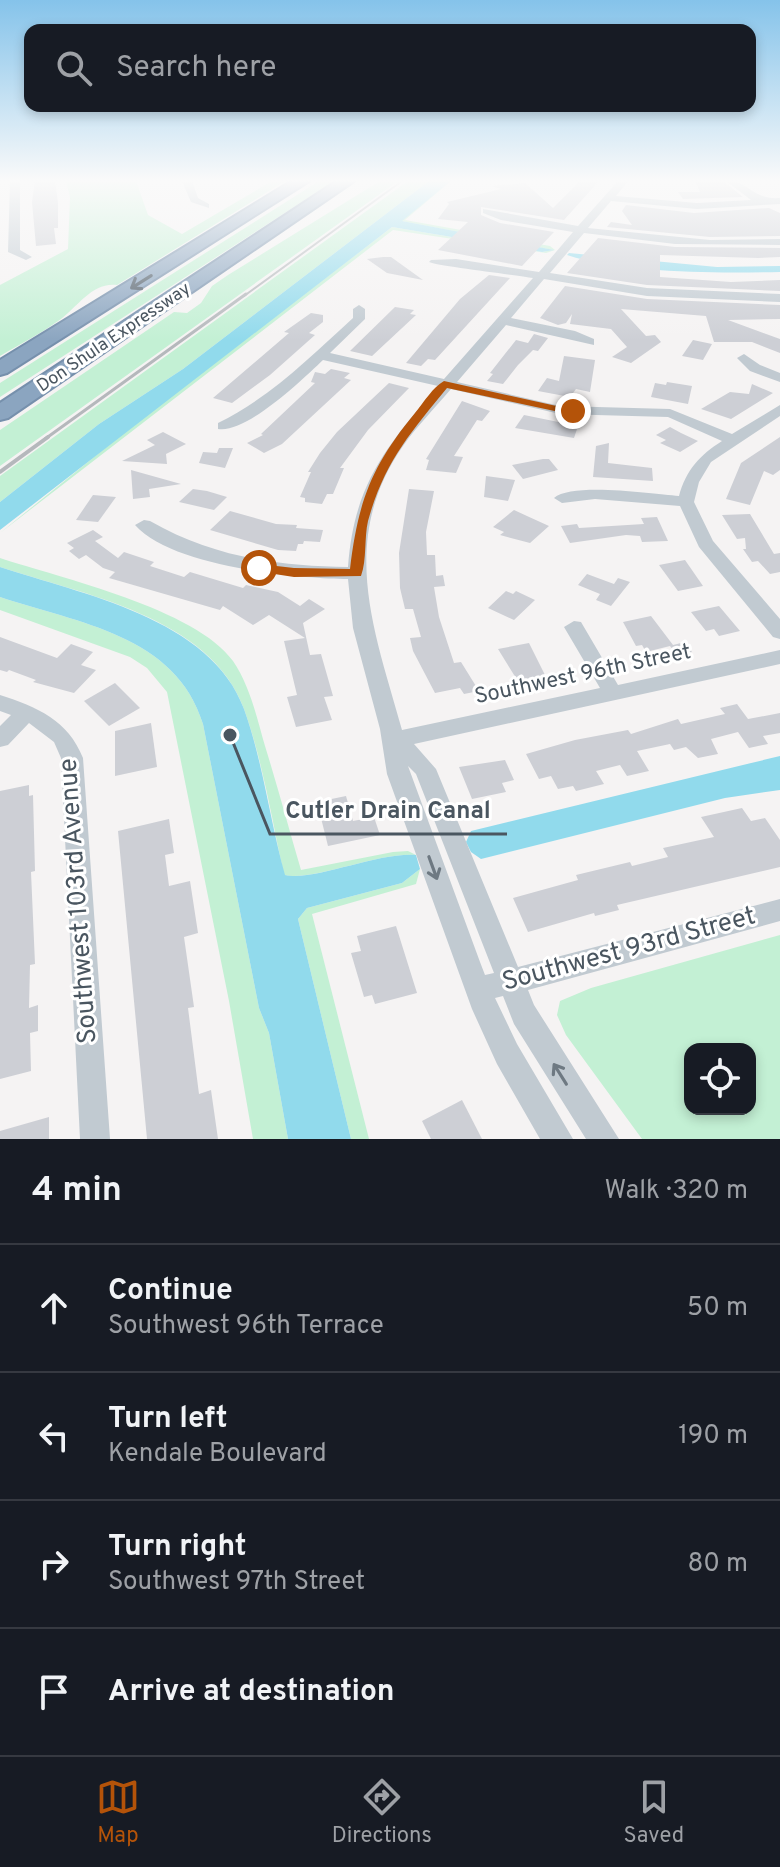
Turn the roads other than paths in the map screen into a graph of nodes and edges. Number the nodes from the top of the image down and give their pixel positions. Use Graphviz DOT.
graph roads {
  1 [pos="14,234"];
  2 [pos="217,234"];
  3 [pos="267,234"];
  4 [pos="270,234"];
  5 [pos="575,234"];
  6 [pos="615,234"];
  7 [pos="780,242"];
  8 [pos="254,243"];
  9 [pos="26,257"];
  10 [pos="435,262"];
  11 [pos="539,276"];
  12 [pos="780,298"];
  13 [pos="359,309"];
  14 [pos="501,320"];
  15 [pos="589,342"];
  16 [pos="319,355"];
  17 [pos="744,358"];
  18 [pos="0,369"];
  19 [pos="780,378"];
  20 [pos="444,384"];
  21 [pos="780,409"];
  22 [pos="0,413"];
  23 [pos="223,426"];
  24 [pos="733,440"];
  25 [pos="562,498"];
  26 [pos="686,502"];
  27 [pos="144,525"];
  28 [pos="356,573"];
  29 [pos="574,627"];
  30 [pos="780,632"];
  31 [pos="780,657"];
  32 [pos="612,692"];
  33 [pos="0,703"];
  34 [pos="26,713"];
  35 [pos="0,739"];
  36 [pos="396,740"];
  37 [pos="780,910"];
  38 [pos="509,983"];
  39 [pos="478,990"];
  40 [pos="95,1139"];
  41 [pos="558,1139"];
  42 [pos="604,1139"];
  1 -- 9 [label="street"];
  2 -- 18 [label="highway, Don Shula Expressway, one-way"];
  3 -- 8 [label="highway, Don Shula Expressway"];
  4 -- 8 [label="highway"];
  5 -- 11 [label="street"];
  6 -- 7 [label="street"];
  8 -- 22 [label="highway, Don Shula Expressway"];
  10 -- 11 [label="street"];
  11 -- 12 [label="street"];
  11 -- 14 [label="street"];
  13 -- 16 [label="street"];
  14 -- 15 [label="street"];
  14 -- 20 [label="street"];
  16 -- 20 [label="street"];
  16 -- 23 [label="street"];
  17 -- 19 [label="street"];
  20 -- 24 [label="street"];
  20 -- 28 [label="street"];
  21 -- 24 [label="street"];
  24 -- 26 [label="street"];
  25 -- 26 [label="street"];
  26 -- 30 [label="street"];
  27 -- 28 [label="street"];
  28 -- 36 [label="street"];
  29 -- 32 [label="street"];
  31 -- 32 [label="street, Southwest 96th Street"];
  32 -- 36 [label="street, Southwest 96th Street"];
  33 -- 34 [label="street, Southwest 103rd Avenue"];
  34 -- 35 [label="street"];
  34 -- 40 [label="street, Southwest 103rd Avenue"];
  36 -- 38 [label="street"];
  36 -- 39 [label="street, one-way"];
  37 -- 38 [label="street, Southwest 93rd Street"];
  38 -- 39 [label="street, Southwest 93rd Street"];
  42 -- 38 [label="street, one-way"];
  39 -- 41 [label="street"];
}
